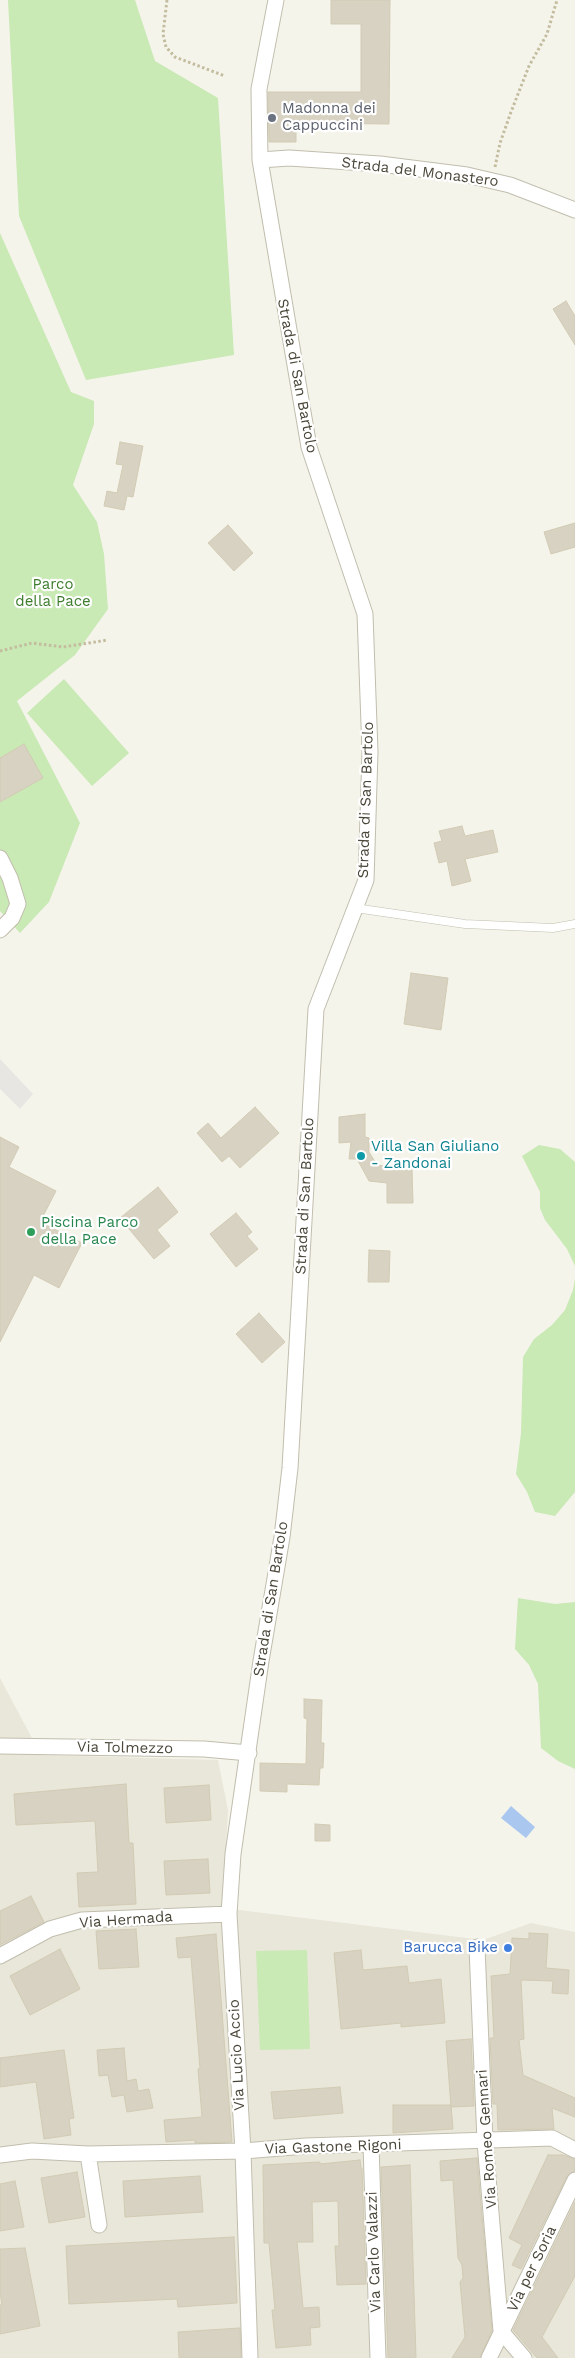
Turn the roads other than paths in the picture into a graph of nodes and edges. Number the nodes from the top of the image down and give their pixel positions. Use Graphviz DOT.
graph roads {
  1 [pos="276,0"];
  2 [pos="260,160"];
  3 [pos="575,210"];
  4 [pos="0,858"];
  5 [pos="355,908"];
  6 [pos="575,924"];
  7 [pos="0,930"];
  8 [pos="0,1746"];
  9 [pos="249,1753"];
  10 [pos="229,1914"];
  11 [pos="477,1947"];
  12 [pos="0,1956"];
  13 [pos="485,2142"];
  14 [pos="371,2145"];
  15 [pos="575,2150"];
  16 [pos="243,2151"];
  17 [pos="88,2154"];
  18 [pos="0,2155"];
  19 [pos="575,2180"];
  20 [pos="99,2225"];
  21 [pos="501,2331"];
  22 [pos="250,2358"];
  23 [pos="378,2358"];
  24 [pos="489,2358"];
  25 [pos="524,2358"];
  1 -- 2 [label="street, Strada di San Bartolo"];
  2 -- 3 [label="street, Strada del Monastero"];
  2 -- 5 [label="street, Strada di San Bartolo"];
  4 -- 7 [label="street"];
  5 -- 6 [label="lane"];
  5 -- 9 [label="street, Strada di San Bartolo"];
  8 -- 9 [label="street, Via Tolmezzo"];
  9 -- 10 [label="street, Via Lucio Accio"];
  10 -- 12 [label="street, Via Hermada"];
  10 -- 16 [label="street, Via Lucio Accio"];
  11 -- 13 [label="street, Via Romeo Gennari"];
  13 -- 14 [label="street, Via Gastone Rigoni"];
  13 -- 15 [label="street, Via Gastone Rigoni"];
  13 -- 21 [label="street, Via Romeo Gennari"];
  14 -- 16 [label="street, Via Gastone Rigoni"];
  14 -- 23 [label="street, Via Carlo Valazzi"];
  16 -- 17 [label="street, Via Gastone Rigoni"];
  16 -- 22 [label="street, Via Lucio Accio"];
  17 -- 18 [label="street, Via Gastone Rigoni"];
  17 -- 20 [label="street"];
  19 -- 21 [label="street, Via per Soria"];
  21 -- 24 [label="street, Via per Soria"];
  21 -- 25 [label="street"];
}
